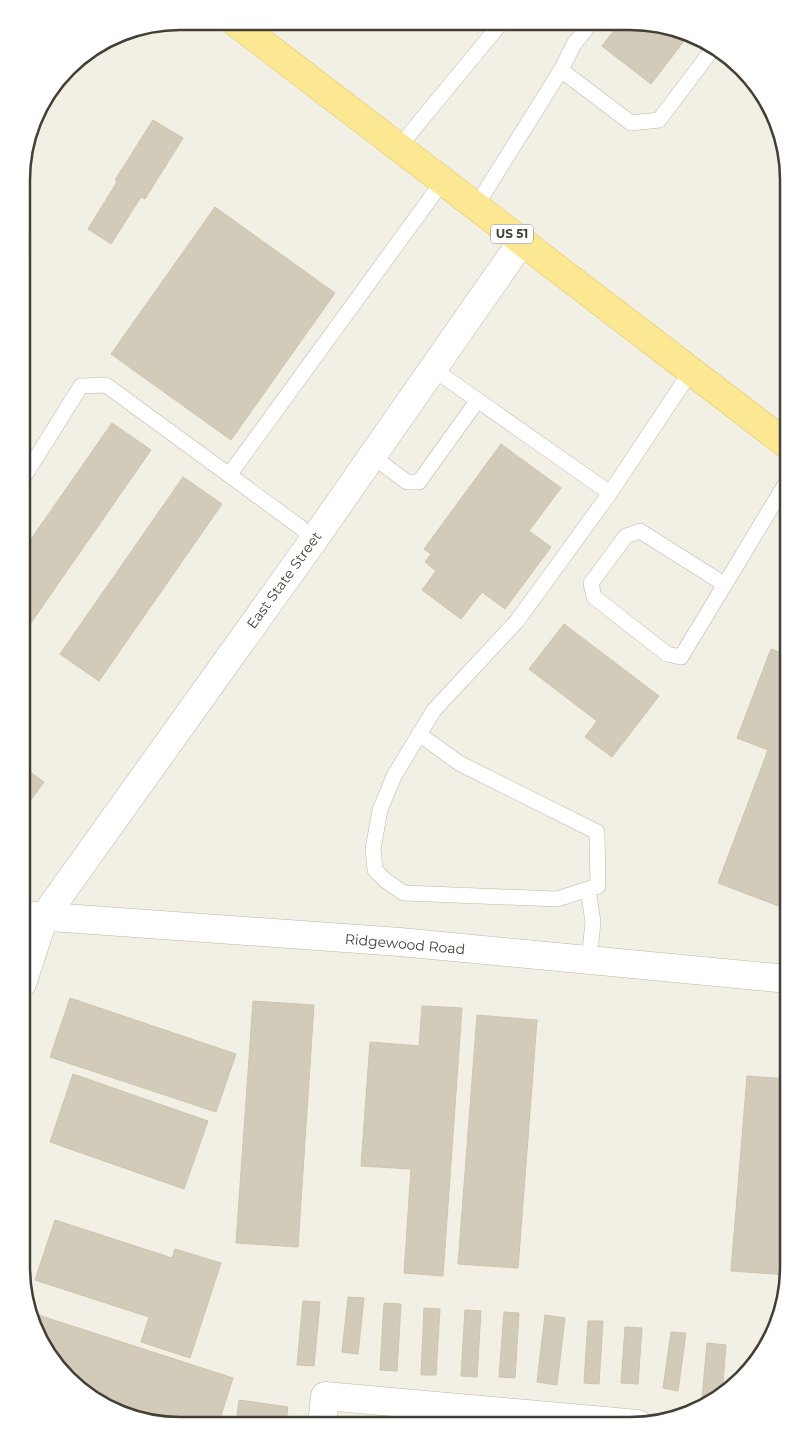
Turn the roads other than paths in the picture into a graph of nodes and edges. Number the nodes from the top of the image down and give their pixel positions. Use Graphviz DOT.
graph roads {
  1 [pos="246,30"];
  2 [pos="495,30"];
  3 [pos="585,30"];
  4 [pos="710,53"];
  5 [pos="561,70"];
  6 [pos="398,147"];
  7 [pos="444,181"];
  8 [pos="476,206"];
  9 [pos="522,241"];
  10 [pos="433,369"];
  11 [pos="691,371"];
  12 [pos="477,401"];
  13 [pos="780,439"];
  14 [pos="372,456"];
  15 [pos="30,467"];
  16 [pos="229,475"];
  17 [pos="610,493"];
  18 [pos="780,493"];
  19 [pos="315,538"];
  20 [pos="724,584"];
  21 [pos="419,734"];
  22 [pos="588,889"];
  23 [pos="33,916"];
  24 [pos="30,935"];
  25 [pos="589,960"];
  26 [pos="780,978"];
  27 [pos="323,1417"];
  28 [pos="560,1417"];
  1 -- 6 [label="main road, US 51"];
  2 -- 6 [label="lane"];
  3 -- 5 [label="lane"];
  4 -- 5 [label="lane"];
  5 -- 8 [label="lane"];
  6 -- 7 [label="main road, US 51"];
  7 -- 8 [label="main road, US 51"];
  7 -- 16 [label="lane"];
  8 -- 9 [label="main road, US 51"];
  9 -- 10 [label="street, East State Street"];
  9 -- 11 [label="main road, US 51"];
  10 -- 12 [label="lane"];
  10 -- 14 [label="street, East State Street"];
  11 -- 13 [label="main road, US 51"];
  11 -- 17 [label="lane"];
  12 -- 14 [label="lane"];
  12 -- 17 [label="lane"];
  14 -- 19 [label="street, East State Street"];
  15 -- 16 [label="lane"];
  16 -- 19 [label="lane"];
  17 -- 21 [label="lane"];
  18 -- 20 [label="lane"];
  19 -- 23 [label="street, East State Street"];
  20 -- 20 [label="lane"];
  21 -- 22 [label="lane"];
  21 -- 22 [label="lane"];
  22 -- 25 [label="lane"];
  23 -- 24 [label="street, East State Street"];
  23 -- 25 [label="street, Ridgewood Road"];
  25 -- 26 [label="street, Ridgewood Road"];
  27 -- 28 [label="street"];
}
